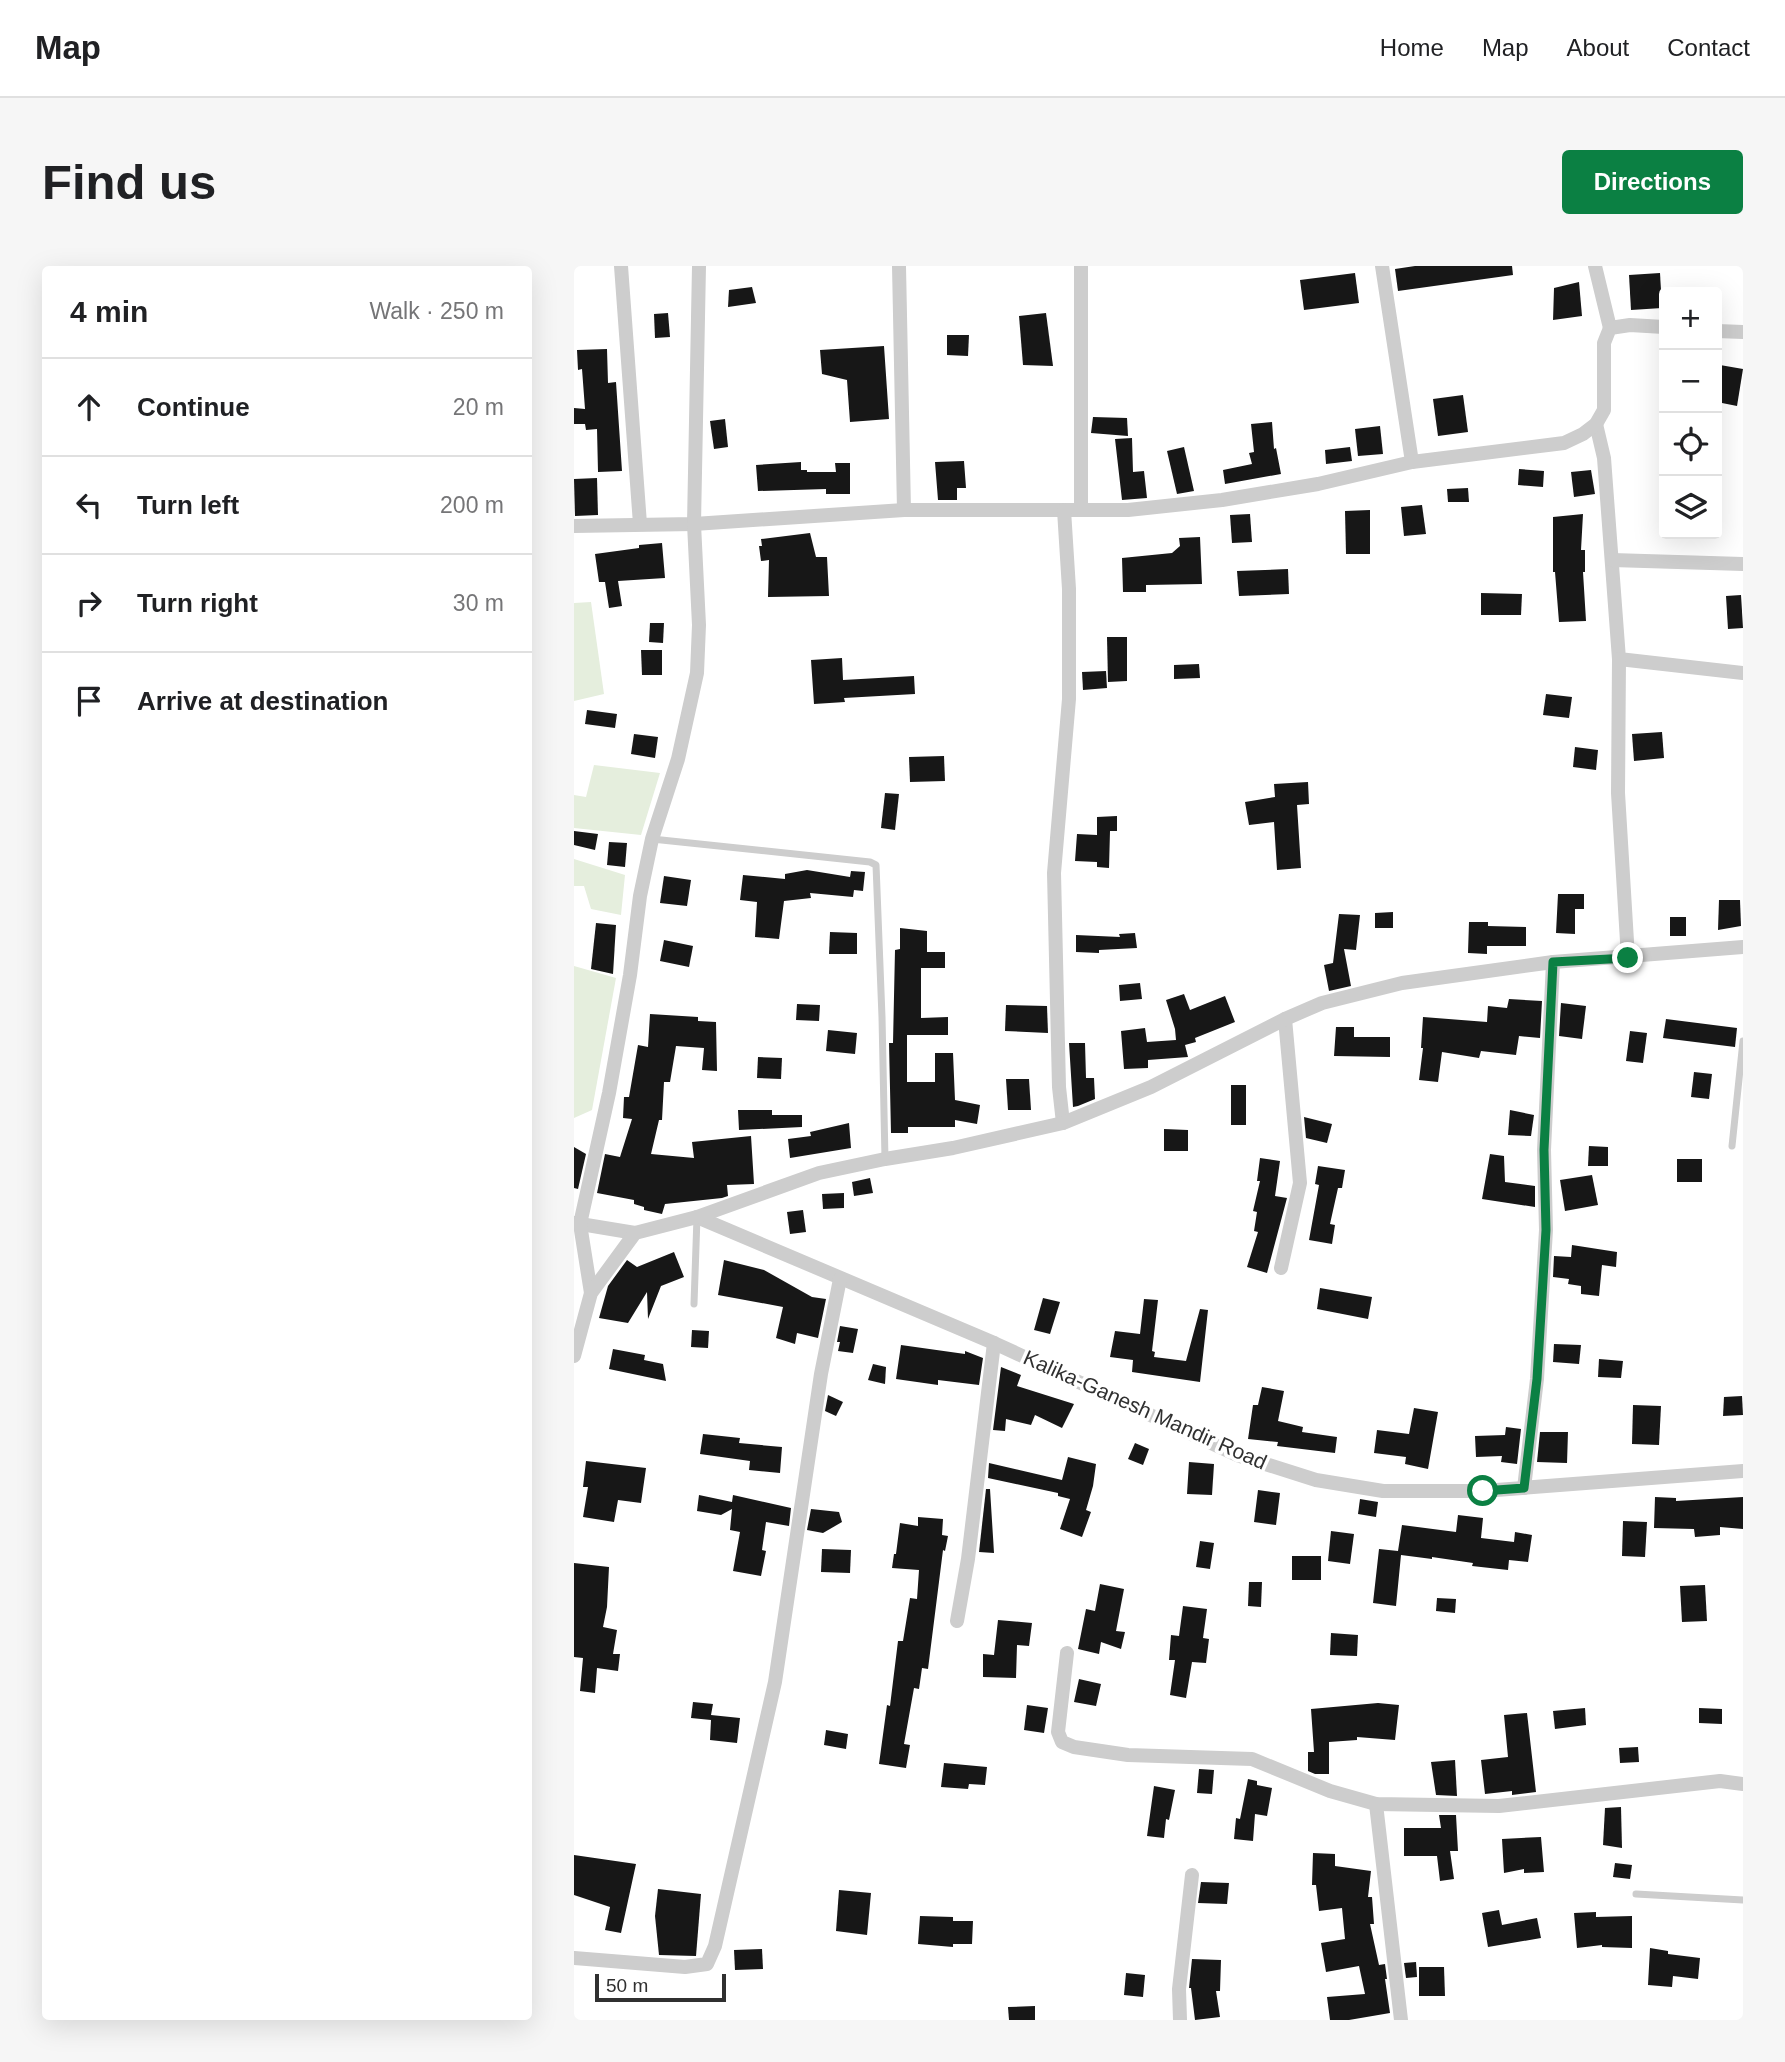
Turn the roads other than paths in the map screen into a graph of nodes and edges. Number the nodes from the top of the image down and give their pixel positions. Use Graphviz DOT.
graph roads {
  1 [pos="621,266"];
  2 [pos="699,266"];
  3 [pos="899,266"];
  4 [pos="1081,266"];
  5 [pos="1382,266"];
  6 [pos="1595,266"];
  7 [pos="1659,327"];
  8 [pos="1610,328"];
  9 [pos="1722,331"];
  10 [pos="1743,332"];
  11 [pos="1596,424"];
  12 [pos="1412,462"];
  13 [pos="904,510"];
  14 [pos="1064,510"];
  15 [pos="1081,510"];
  16 [pos="640,524"];
  17 [pos="694,524"];
  18 [pos="574,526"];
  19 [pos="1612,560"];
  20 [pos="1743,564"];
  21 [pos="1619,659"];
  22 [pos="1743,673"];
  23 [pos="652,839"];
  24 [pos="1743,947"];
  25 [pos="1628,958"];
  26 [pos="1553,962"];
  27 [pos="1285,1019"];
  28 [pos="1743,1041"];
  29 [pos="1063,1123"];
  30 [pos="1732,1146"];
  31 [pos="885,1159"];
  32 [pos="697,1217"];
  33 [pos="577,1224"];
  34 [pos="635,1233"];
  35 [pos="1281,1268"];
  36 [pos="841,1279"];
  37 [pos="591,1293"];
  38 [pos="694,1304"];
  39 [pos="994,1343"];
  40 [pos="574,1356"];
  41 [pos="1743,1471"];
  42 [pos="1524,1488"];
  43 [pos="957,1621"];
  44 [pos="1067,1653"];
  45 [pos="1743,1784"];
  46 [pos="1376,1804"];
  47 [pos="1192,1875"];
  48 [pos="1636,1894"];
  49 [pos="1743,1900"];
  50 [pos="574,1958"];
  51 [pos="1180,2020"];
  52 [pos="1401,2020"];
  1 -- 16 [label="street"];
  2 -- 17 [label="street"];
  3 -- 13 [label="street"];
  4 -- 15 [label="street"];
  5 -- 12 [label="street"];
  6 -- 8 [label="street"];
  7 -- 8 [label="street"];
  8 -- 11 [label="street"];
  9 -- 10 [label="street"];
  11 -- 12 [label="street"];
  11 -- 19 [label="street"];
  12 -- 15 [label="street"];
  13 -- 14 [label="street"];
  13 -- 17 [label="street"];
  14 -- 15 [label="street"];
  14 -- 29 [label="street"];
  16 -- 17 [label="street"];
  16 -- 18 [label="street"];
  17 -- 23 [label="street"];
  19 -- 20 [label="street"];
  19 -- 21 [label="street"];
  21 -- 22 [label="street"];
  21 -- 25 [label="street"];
  23 -- 31 [label="lane"];
  23 -- 33 [label="street"];
  24 -- 25 [label="street"];
  25 -- 26 [label="street"];
  26 -- 27 [label="street"];
  26 -- 42 [label="street"];
  27 -- 29 [label="street"];
  27 -- 35 [label="street"];
  28 -- 30 [label="lane"];
  29 -- 31 [label="street"];
  31 -- 32 [label="street"];
  32 -- 34 [label="street"];
  32 -- 36 [label="street, Kalika-Ganesh Mandir Road"];
  32 -- 38 [label="lane"];
  33 -- 34 [label="street"];
  33 -- 37 [label="street"];
  34 -- 37 [label="street"];
  36 -- 39 [label="street, Kalika-Ganesh Mandir Road"];
  36 -- 50 [label="street"];
  37 -- 40 [label="street"];
  39 -- 42 [label="street, Kalika-Ganesh Mandir Road"];
  39 -- 43 [label="street"];
  41 -- 42 [label="street, Kalika-Ganesh Mandir Road"];
  44 -- 46 [label="street"];
  45 -- 46 [label="street"];
  46 -- 52 [label="street"];
  47 -- 51 [label="street"];
  48 -- 49 [label="lane"];
}
